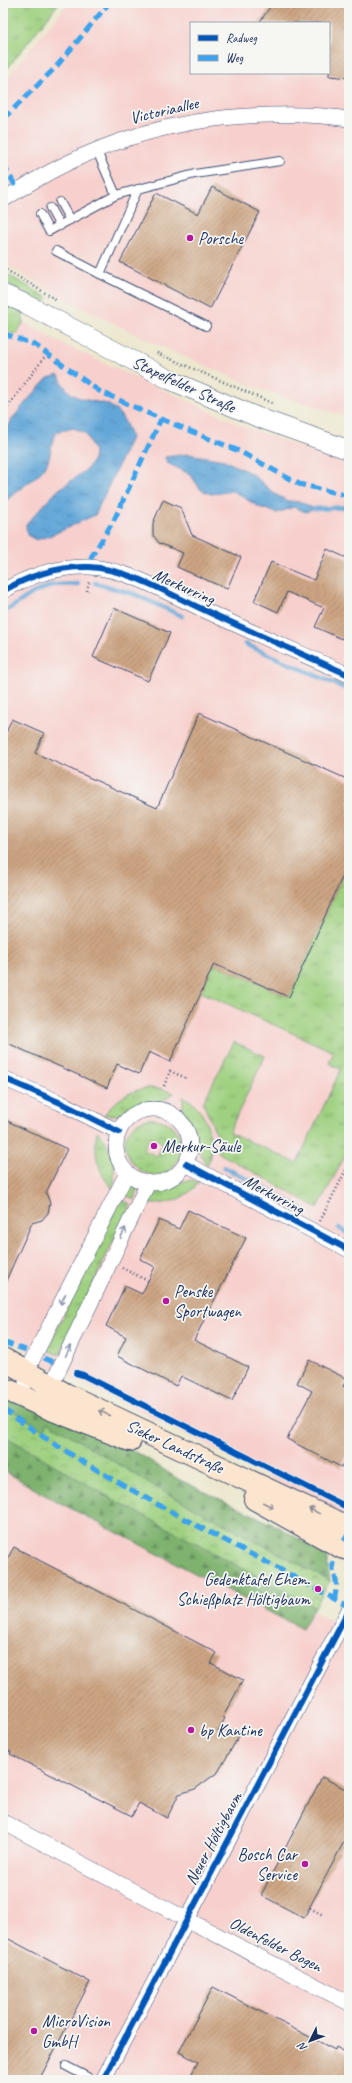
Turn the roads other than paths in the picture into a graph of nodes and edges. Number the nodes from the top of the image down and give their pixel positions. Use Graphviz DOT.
graph roads {
  1 [pos="349,119"];
  2 [pos="96,149"];
  3 [pos="280,162"];
  4 [pos="138,189"];
  5 [pos="116,195"];
  6 [pos="3,200"];
  7 [pos="60,202"];
  8 [pos="50,208"];
  9 [pos="40,214"];
  10 [pos="70,220"];
  11 [pos="60,226"];
  12 [pos="56,251"];
  13 [pos="100,274"];
  14 [pos="3,287"];
  15 [pos="3,294"];
  16 [pos="26,304"];
  17 [pos="206,326"];
  18 [pos="349,450"];
  19 [pos="3,591"];
  20 [pos="349,674"];
  21 [pos="3,1078"];
  22 [pos="119,1132"];
  23 [pos="186,1164"];
  24 [pos="127,1173"];
  25 [pos="148,1183"];
  26 [pos="349,1250"];
  27 [pos="3,1359"];
  28 [pos="26,1372"];
  29 [pos="51,1386"];
  30 [pos="3,1388"];
  31 [pos="26,1398"];
  32 [pos="347,1545"];
  33 [pos="349,1610"];
  34 [pos="3,1822"];
  35 [pos="186,1919"];
  36 [pos="349,2003"];
  37 [pos="66,2066"];
  38 [pos="93,2080"];
  39 [pos="103,2080"];
  1 -- 2 [label="street, Victoriaallee"];
  2 -- 5 [label="lane"];
  2 -- 6 [label="street, Victoriaallee"];
  3 -- 4 [label="lane"];
  4 -- 5 [label="lane"];
  4 -- 13 [label="lane"];
  5 -- 10 [label="lane"];
  7 -- 10 [label="lane"];
  8 -- 11 [label="lane"];
  9 -- 11 [label="lane"];
  10 -- 11 [label="lane"];
  12 -- 13 [label="lane"];
  13 -- 17 [label="lane"];
  14 -- 16 [label="street, Stapelfelder Straße"];
  15 -- 16 [label="street, Stapelfelder Straße"];
  16 -- 18 [label="street, Stapelfelder Straße"];
  19 -- 20 [label="street, Merkurring"];
  21 -- 22 [label="street"];
  22 -- 23 [label="street"];
  22 -- 24 [label="street"];
  23 -- 25 [label="street"];
  23 -- 26 [label="street, Merkurring"];
  24 -- 25 [label="street"];
  24 -- 28 [label="street, one-way"];
  29 -- 25 [label="street, one-way"];
  27 -- 28 [label="main road, Sieker Landstraße"];
  28 -- 29 [label="main road, Sieker Landstraße"];
  28 -- 31 [label="street"];
  29 -- 31 [label="street"];
  32 -- 29 [label="main road, Sieker Landstraße, one-way"];
  30 -- 31 [label="main road, Sieker Landstraße"];
  31 -- 32 [label="main road, Sieker Landstraße, one-way"];
  33 -- 35 [label="street, Neuer Höltigbaum"];
  34 -- 35 [label="street"];
  35 -- 36 [label="street, Oldenfelder Bogen"];
  35 -- 39 [label="street, Neuer Höltigbaum"];
  37 -- 38 [label="lane"];
}
